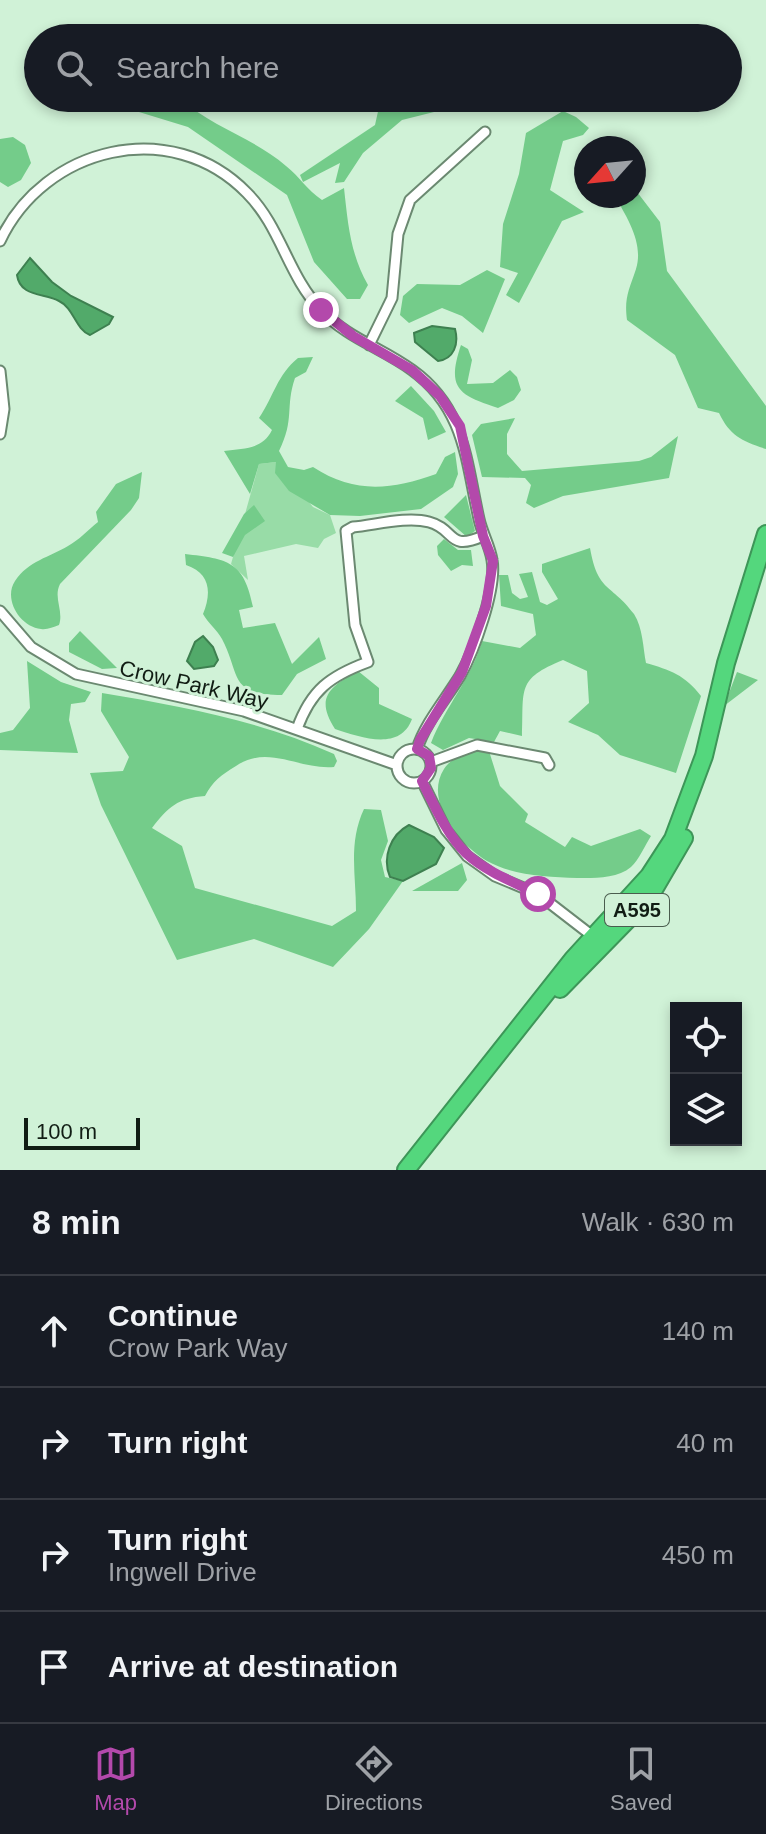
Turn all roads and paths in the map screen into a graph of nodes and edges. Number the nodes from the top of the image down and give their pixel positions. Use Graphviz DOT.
graph roads {
  1 [pos="485,132"];
  2 [pos="0,241"];
  3 [pos="369,345"];
  4 [pos="0,371"];
  5 [pos="0,434"];
  6 [pos="766,534"];
  7 [pos="483,536"];
  8 [pos="0,611"];
  9 [pos="297,729"];
  10 [pos="417,749"];
  11 [pos="431,762"];
  12 [pos="397,765"];
  13 [pos="549,765"];
  14 [pos="422,781"];
  15 [pos="600,940"];
  16 [pos="406,1170"];
  1 -- 3 [label="street"];
  2 -- 3 [label="street"];
  3 -- 7 [label="street"];
  4 -- 5 [label="street"];
  6 -- 15 [label="highway, A595"];
  7 -- 9 [label="street"];
  7 -- 10 [label="street"];
  8 -- 9 [label="street, Crow Park Way"];
  9 -- 12 [label="street, Crow Park Way"];
  10 -- 11 [label="street"];
  10 -- 12 [label="street"];
  11 -- 13 [label="street"];
  11 -- 14 [label="street"];
  12 -- 14 [label="street"];
  14 -- 15 [label="street"];
  15 -- 16 [label="highway, A595"];
}
